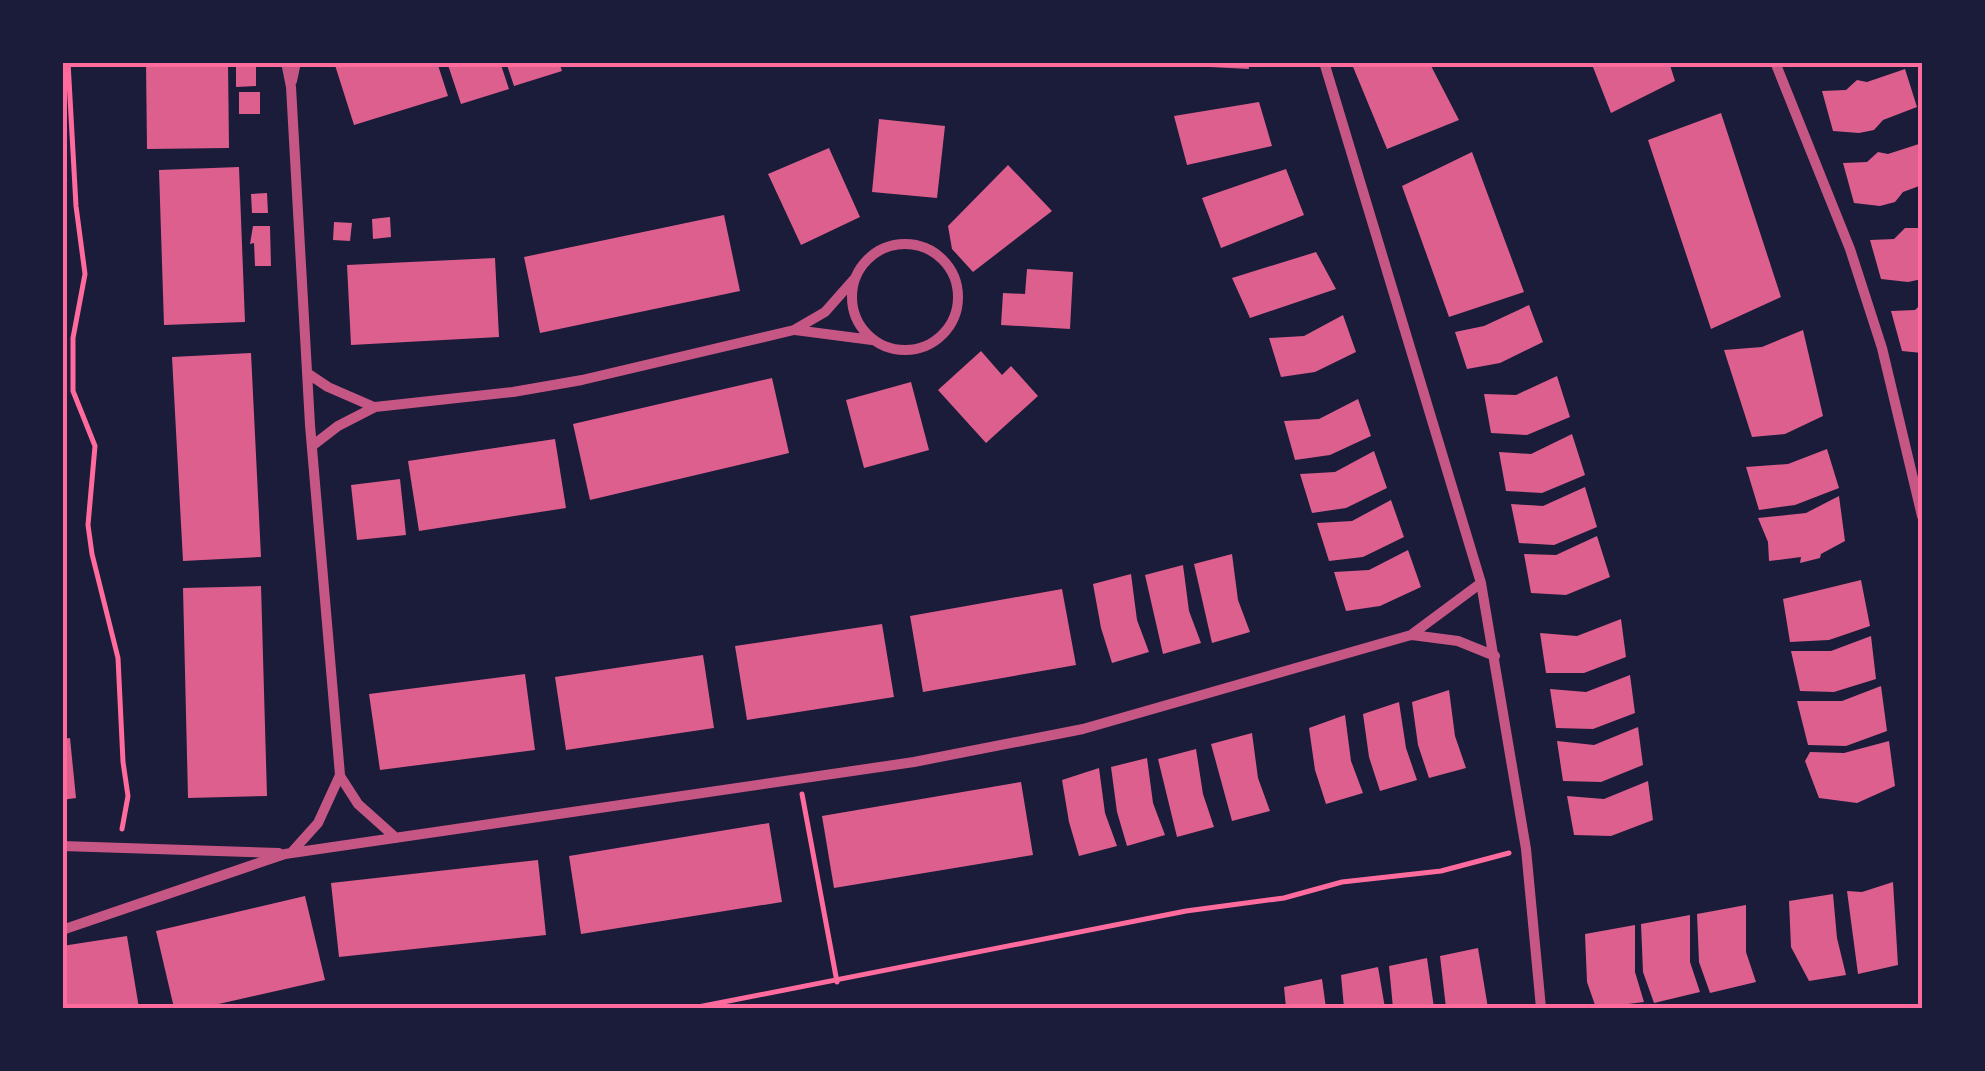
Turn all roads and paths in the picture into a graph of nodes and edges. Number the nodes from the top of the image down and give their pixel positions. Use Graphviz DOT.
graph roads {
  1 [pos="68,62"];
  2 [pos="286,62"];
  3 [pos="296,62"];
  4 [pos="1324,62"];
  5 [pos="1775,62"];
  6 [pos="291,87"];
  7 [pos="856,277"];
  8 [pos="794,330"];
  9 [pos="876,341"];
  10 [pos="307,373"];
  11 [pos="375,407"];
  12 [pos="312,446"];
  13 [pos="1922,516"];
  14 [pos="1481,583"];
  15 [pos="1411,636"];
  16 [pos="1495,656"];
  17 [pos="340,775"];
  18 [pos="799,780"];
  19 [pos="396,838"];
  20 [pos="62,846"];
  21 [pos="119,847"];
  22 [pos="1526,849"];
  23 [pos="288,853"];
  24 [pos="62,930"];
  25 [pos="837,982"];
  26 [pos="1544,1007"];
  27 [pos="693,1008"];
  1 -- 21 [label="path"];
  2 -- 6 [label="street"];
  3 -- 6 [label="street"];
  4 -- 14 [label="street"];
  5 -- 13 [label="street"];
  6 -- 10 [label="street"];
  7 -- 8 [label="street"];
  7 -- 9 [label="street"];
  7 -- 9 [label="street"];
  8 -- 9 [label="street"];
  8 -- 11 [label="street"];
  10 -- 11 [label="street"];
  10 -- 12 [label="street"];
  11 -- 12 [label="street"];
  12 -- 17 [label="street"];
  14 -- 15 [label="street"];
  14 -- 16 [label="street"];
  15 -- 16 [label="street"];
  15 -- 18 [label="street"];
  16 -- 22 [label="street"];
  17 -- 19 [label="street"];
  17 -- 23 [label="street"];
  18 -- 19 [label="street"];
  18 -- 25 [label="path"];
  19 -- 23 [label="street"];
  20 -- 21 [label="street"];
  21 -- 23 [label="street"];
  22 -- 25 [label="path"];
  22 -- 26 [label="street"];
  23 -- 24 [label="street"];
  25 -- 27 [label="path"];
}
